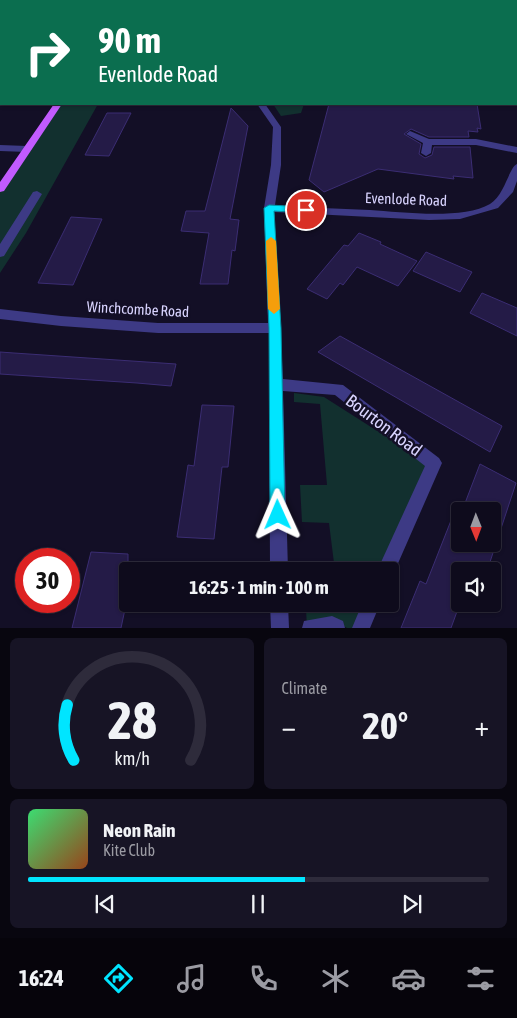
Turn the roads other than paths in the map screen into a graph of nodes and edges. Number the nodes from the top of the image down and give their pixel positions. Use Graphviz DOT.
graph roads {
  1 [pos="57,105"];
  2 [pos="262,105"];
  3 [pos="410,134"];
  4 [pos="428,142"];
  5 [pos="0,148"];
  6 [pos="27,149"];
  7 [pos="517,150"];
  8 [pos="426,153"];
  9 [pos="517,167"];
  10 [pos="0,189"];
  11 [pos="37,194"];
  12 [pos="269,208"];
  13 [pos="0,253"];
  14 [pos="0,314"];
  15 [pos="275,328"];
  16 [pos="275,384"];
  17 [pos="279,562"];
  18 [pos="390,562"];
  19 [pos="279,612"];
  20 [pos="368,612"];
  21 [pos="280,628"];
  22 [pos="311,628"];
  23 [pos="336,628"];
  24 [pos="361,628"];
  1 -- 6 [label="main road"];
  2 -- 12 [label="street"];
  3 -- 4 [label="street"];
  4 -- 7 [label="street"];
  4 -- 8 [label="street"];
  5 -- 6 [label="street"];
  6 -- 10 [label="main road"];
  9 -- 12 [label="street, Evenlode Road"];
  11 -- 13 [label="street"];
  12 -- 15 [label="street"];
  14 -- 15 [label="street, Winchcombe Road"];
  15 -- 16 [label="street"];
  16 -- 17 [label="street"];
  16 -- 18 [label="street, Bourton Road"];
  19 -- 21 [label="street"];
  20 -- 24 [label="street"];
  22 -- 23 [label="street"];
}
